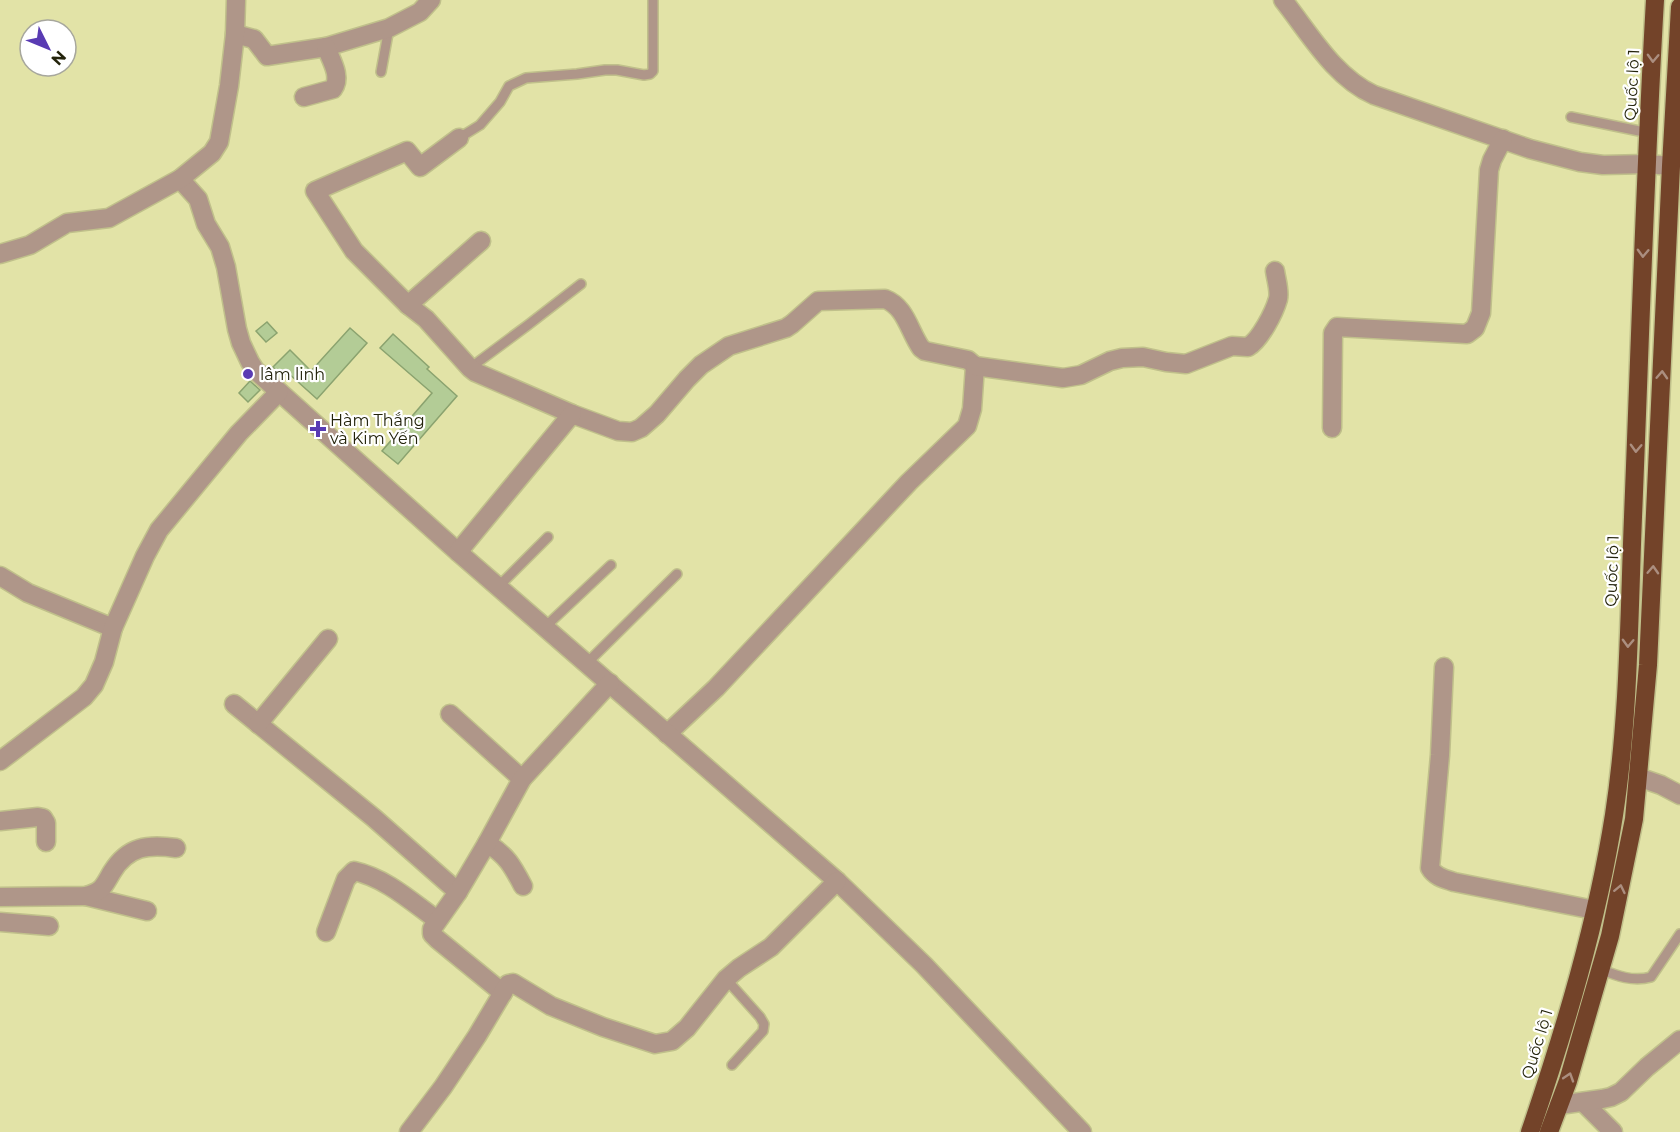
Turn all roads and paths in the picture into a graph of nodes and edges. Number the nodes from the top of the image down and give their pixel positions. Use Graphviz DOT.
graph roads {
  1 [pos="236,0"];
  2 [pos="431,0"];
  3 [pos="653,0"];
  4 [pos="1283,0"];
  5 [pos="1655,0"];
  6 [pos="1680,6"];
  7 [pos="389,28"];
  8 [pos="235,34"];
  9 [pos="326,47"];
  10 [pos="381,72"];
  11 [pos="304,97"];
  12 [pos="1571,117"];
  13 [pos="1649,133"];
  14 [pos="459,138"];
  15 [pos="1503,139"];
  16 [pos="1647,164"];
  17 [pos="1671,166"];
  18 [pos="180,179"];
  19 [pos="481,242"];
  20 [pos="0,254"];
  21 [pos="1275,271"];
  22 [pos="581,284"];
  23 [pos="408,305"];
  24 [pos="975,366"];
  25 [pos="470,368"];
  26 [pos="279,392"];
  27 [pos="572,414"];
  28 [pos="1332,428"];
  29 [pos="548,537"];
  30 [pos="458,552"];
  31 [pos="611,566"];
  32 [pos="677,574"];
  33 [pos="0,576"];
  34 [pos="498,587"];
  35 [pos="545,627"];
  36 [pos="113,628"];
  37 [pos="328,639"];
  38 [pos="587,663"];
  39 [pos="1444,667"];
  40 [pos="610,683"];
  41 [pos="234,704"];
  42 [pos="450,714"];
  43 [pos="258,724"];
  44 [pos="668,734"];
  45 [pos="0,760"];
  46 [pos="1638,777"];
  47 [pos="522,779"];
  48 [pos="1680,795"];
  49 [pos="0,820"];
  50 [pos="46,842"];
  51 [pos="487,843"];
  52 [pos="176,848"];
  53 [pos="837,881"];
  54 [pos="523,886"];
  55 [pos="458,892"];
  56 [pos="86,896"];
  57 [pos="0,897"];
  58 [pos="1594,910"];
  59 [pos="147,911"];
  60 [pos="437,920"];
  61 [pos="0,922"];
  62 [pos="49,926"];
  63 [pos="326,932"];
  64 [pos="1680,934"];
  65 [pos="1600,969"];
  66 [pos="726,979"];
  67 [pos="503,993"];
  68 [pos="1680,1040"];
  69 [pos="732,1065"];
  70 [pos="1583,1102"];
  71 [pos="1559,1105"];
  72 [pos="409,1132"];
  73 [pos="1082,1132"];
  74 [pos="1530,1132"];
  75 [pos="1549,1132"];
  76 [pos="1613,1132"];
  1 -- 8 [label="street"];
  2 -- 7 [label="street"];
  3 -- 14 [label="lane"];
  4 -- 15 [label="street"];
  5 -- 13 [label="highway, Quốc lộ 1, one-way"];
  6 -- 17 [label="highway"];
  7 -- 9 [label="street"];
  7 -- 10 [label="lane"];
  8 -- 9 [label="street"];
  8 -- 18 [label="street"];
  9 -- 11 [label="street"];
  12 -- 13 [label="lane"];
  13 -- 16 [label="highway, Quốc lộ 1"];
  14 -- 23 [label="street"];
  15 -- 16 [label="street"];
  15 -- 28 [label="street"];
  16 -- 17 [label="street"];
  16 -- 58 [label="highway, Quốc lộ 1, one-way"];
  46 -- 17 [label="highway, one-way"];
  18 -- 20 [label="street"];
  18 -- 26 [label="street"];
  19 -- 23 [label="street"];
  21 -- 24 [label="street"];
  22 -- 25 [label="lane"];
  23 -- 25 [label="street"];
  24 -- 27 [label="street"];
  24 -- 44 [label="street"];
  25 -- 27 [label="street"];
  26 -- 30 [label="street"];
  26 -- 36 [label="street"];
  27 -- 30 [label="street"];
  29 -- 34 [label="lane"];
  30 -- 34 [label="street"];
  31 -- 35 [label="lane"];
  32 -- 38 [label="lane"];
  33 -- 36 [label="street"];
  34 -- 35 [label="street"];
  35 -- 38 [label="street"];
  36 -- 45 [label="street"];
  37 -- 43 [label="street"];
  38 -- 40 [label="street"];
  39 -- 58 [label="street"];
  40 -- 44 [label="street"];
  40 -- 47 [label="street"];
  41 -- 43 [label="street"];
  42 -- 47 [label="street"];
  43 -- 55 [label="street"];
  44 -- 53 [label="street"];
  46 -- 48 [label="street"];
  65 -- 46 [label="highway, one-way"];
  47 -- 51 [label="street"];
  49 -- 50 [label="street"];
  51 -- 54 [label="street"];
  51 -- 55 [label="street"];
  52 -- 56 [label="street"];
  53 -- 66 [label="street"];
  53 -- 73 [label="street"];
  55 -- 60 [label="street"];
  56 -- 57 [label="street"];
  56 -- 59 [label="street"];
  58 -- 74 [label="highway, Quốc lộ 1"];
  60 -- 63 [label="street"];
  60 -- 67 [label="street"];
  61 -- 62 [label="street"];
  64 -- 65 [label="lane"];
  71 -- 65 [label="highway, one-way"];
  66 -- 67 [label="street"];
  66 -- 69 [label="lane"];
  67 -- 72 [label="street"];
  68 -- 70 [label="street"];
  70 -- 71 [label="street"];
  70 -- 76 [label="street"];
  71 -- 75 [label="highway"];
}
